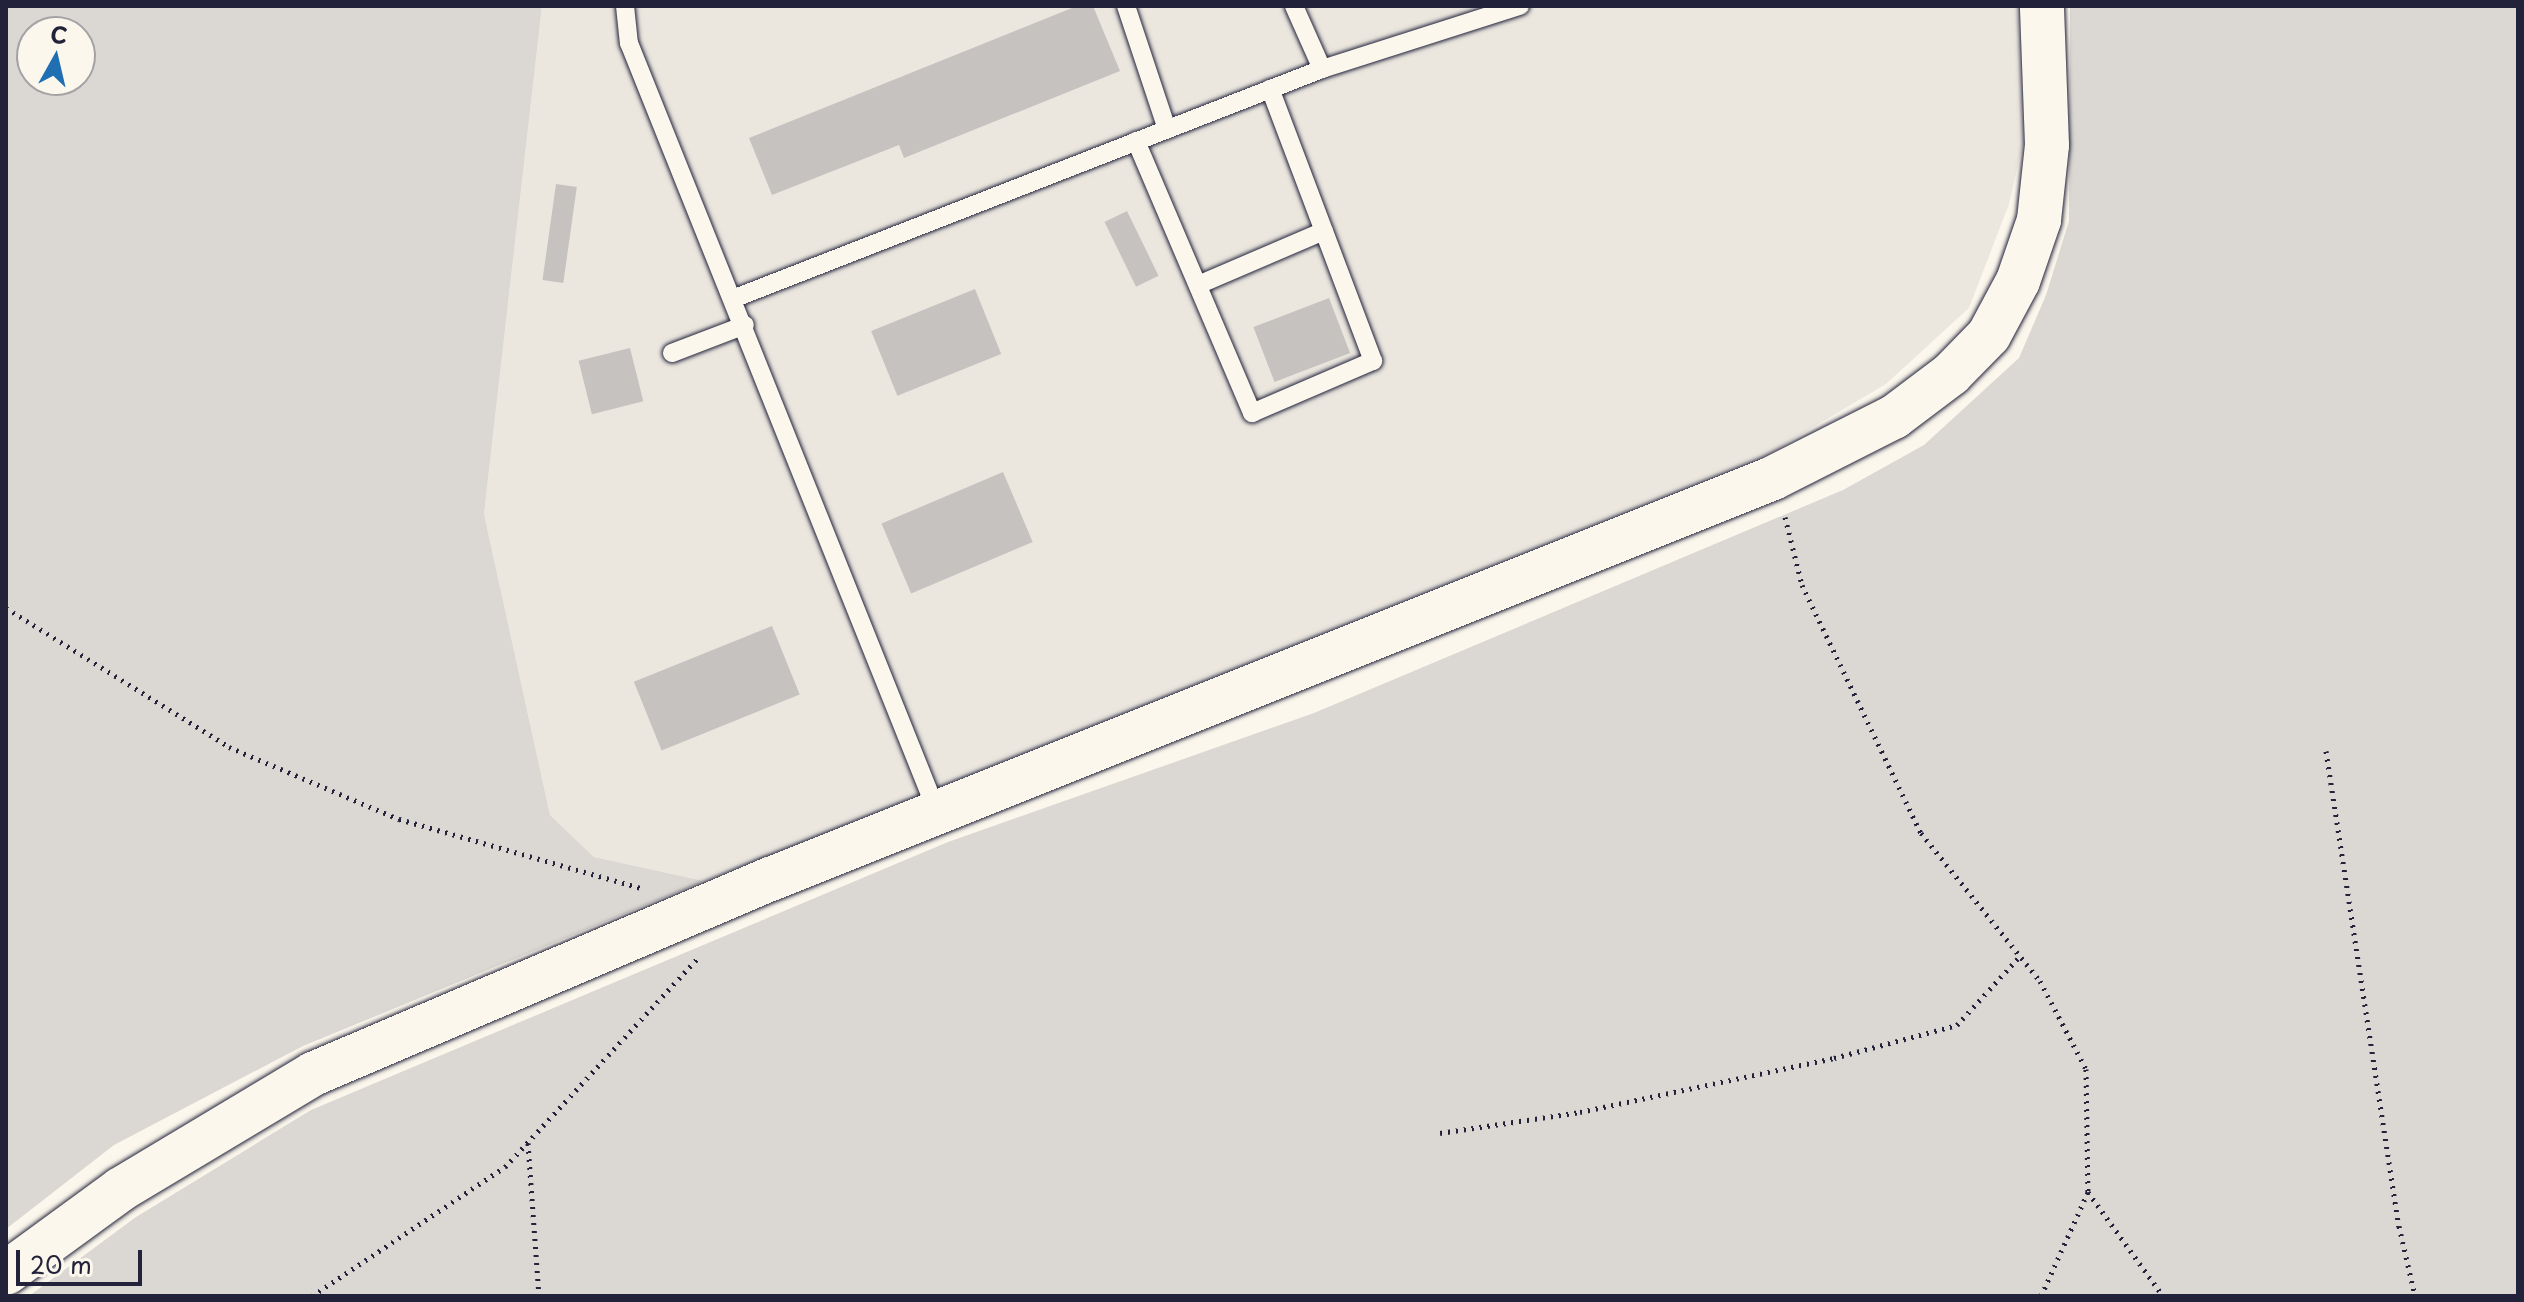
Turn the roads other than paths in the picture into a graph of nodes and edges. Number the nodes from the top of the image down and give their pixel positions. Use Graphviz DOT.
graph roads {
  1 [pos="625,6"];
  2 [pos="1126,6"];
  3 [pos="1294,6"];
  4 [pos="1520,6"];
  5 [pos="2042,6"];
  6 [pos="1322,69"];
  7 [pos="1270,89"];
  8 [pos="1167,129"];
  9 [pos="1136,141"];
  10 [pos="1324,231"];
  11 [pos="1198,285"];
  12 [pos="735,298"];
  13 [pos="745,325"];
  14 [pos="672,353"];
  15 [pos="937,812"];
  16 [pos="6,1273"];
  1 -- 12 [label="lane"];
  2 -- 8 [label="lane"];
  3 -- 6 [label="lane"];
  4 -- 6 [label="lane"];
  5 -- 15 [label="street"];
  6 -- 7 [label="lane"];
  7 -- 8 [label="lane"];
  7 -- 10 [label="lane"];
  8 -- 9 [label="lane"];
  9 -- 11 [label="lane"];
  9 -- 12 [label="lane"];
  10 -- 11 [label="lane"];
  10 -- 11 [label="lane"];
  12 -- 13 [label="lane"];
  13 -- 14 [label="lane"];
  13 -- 15 [label="lane"];
  15 -- 16 [label="street"];
}
